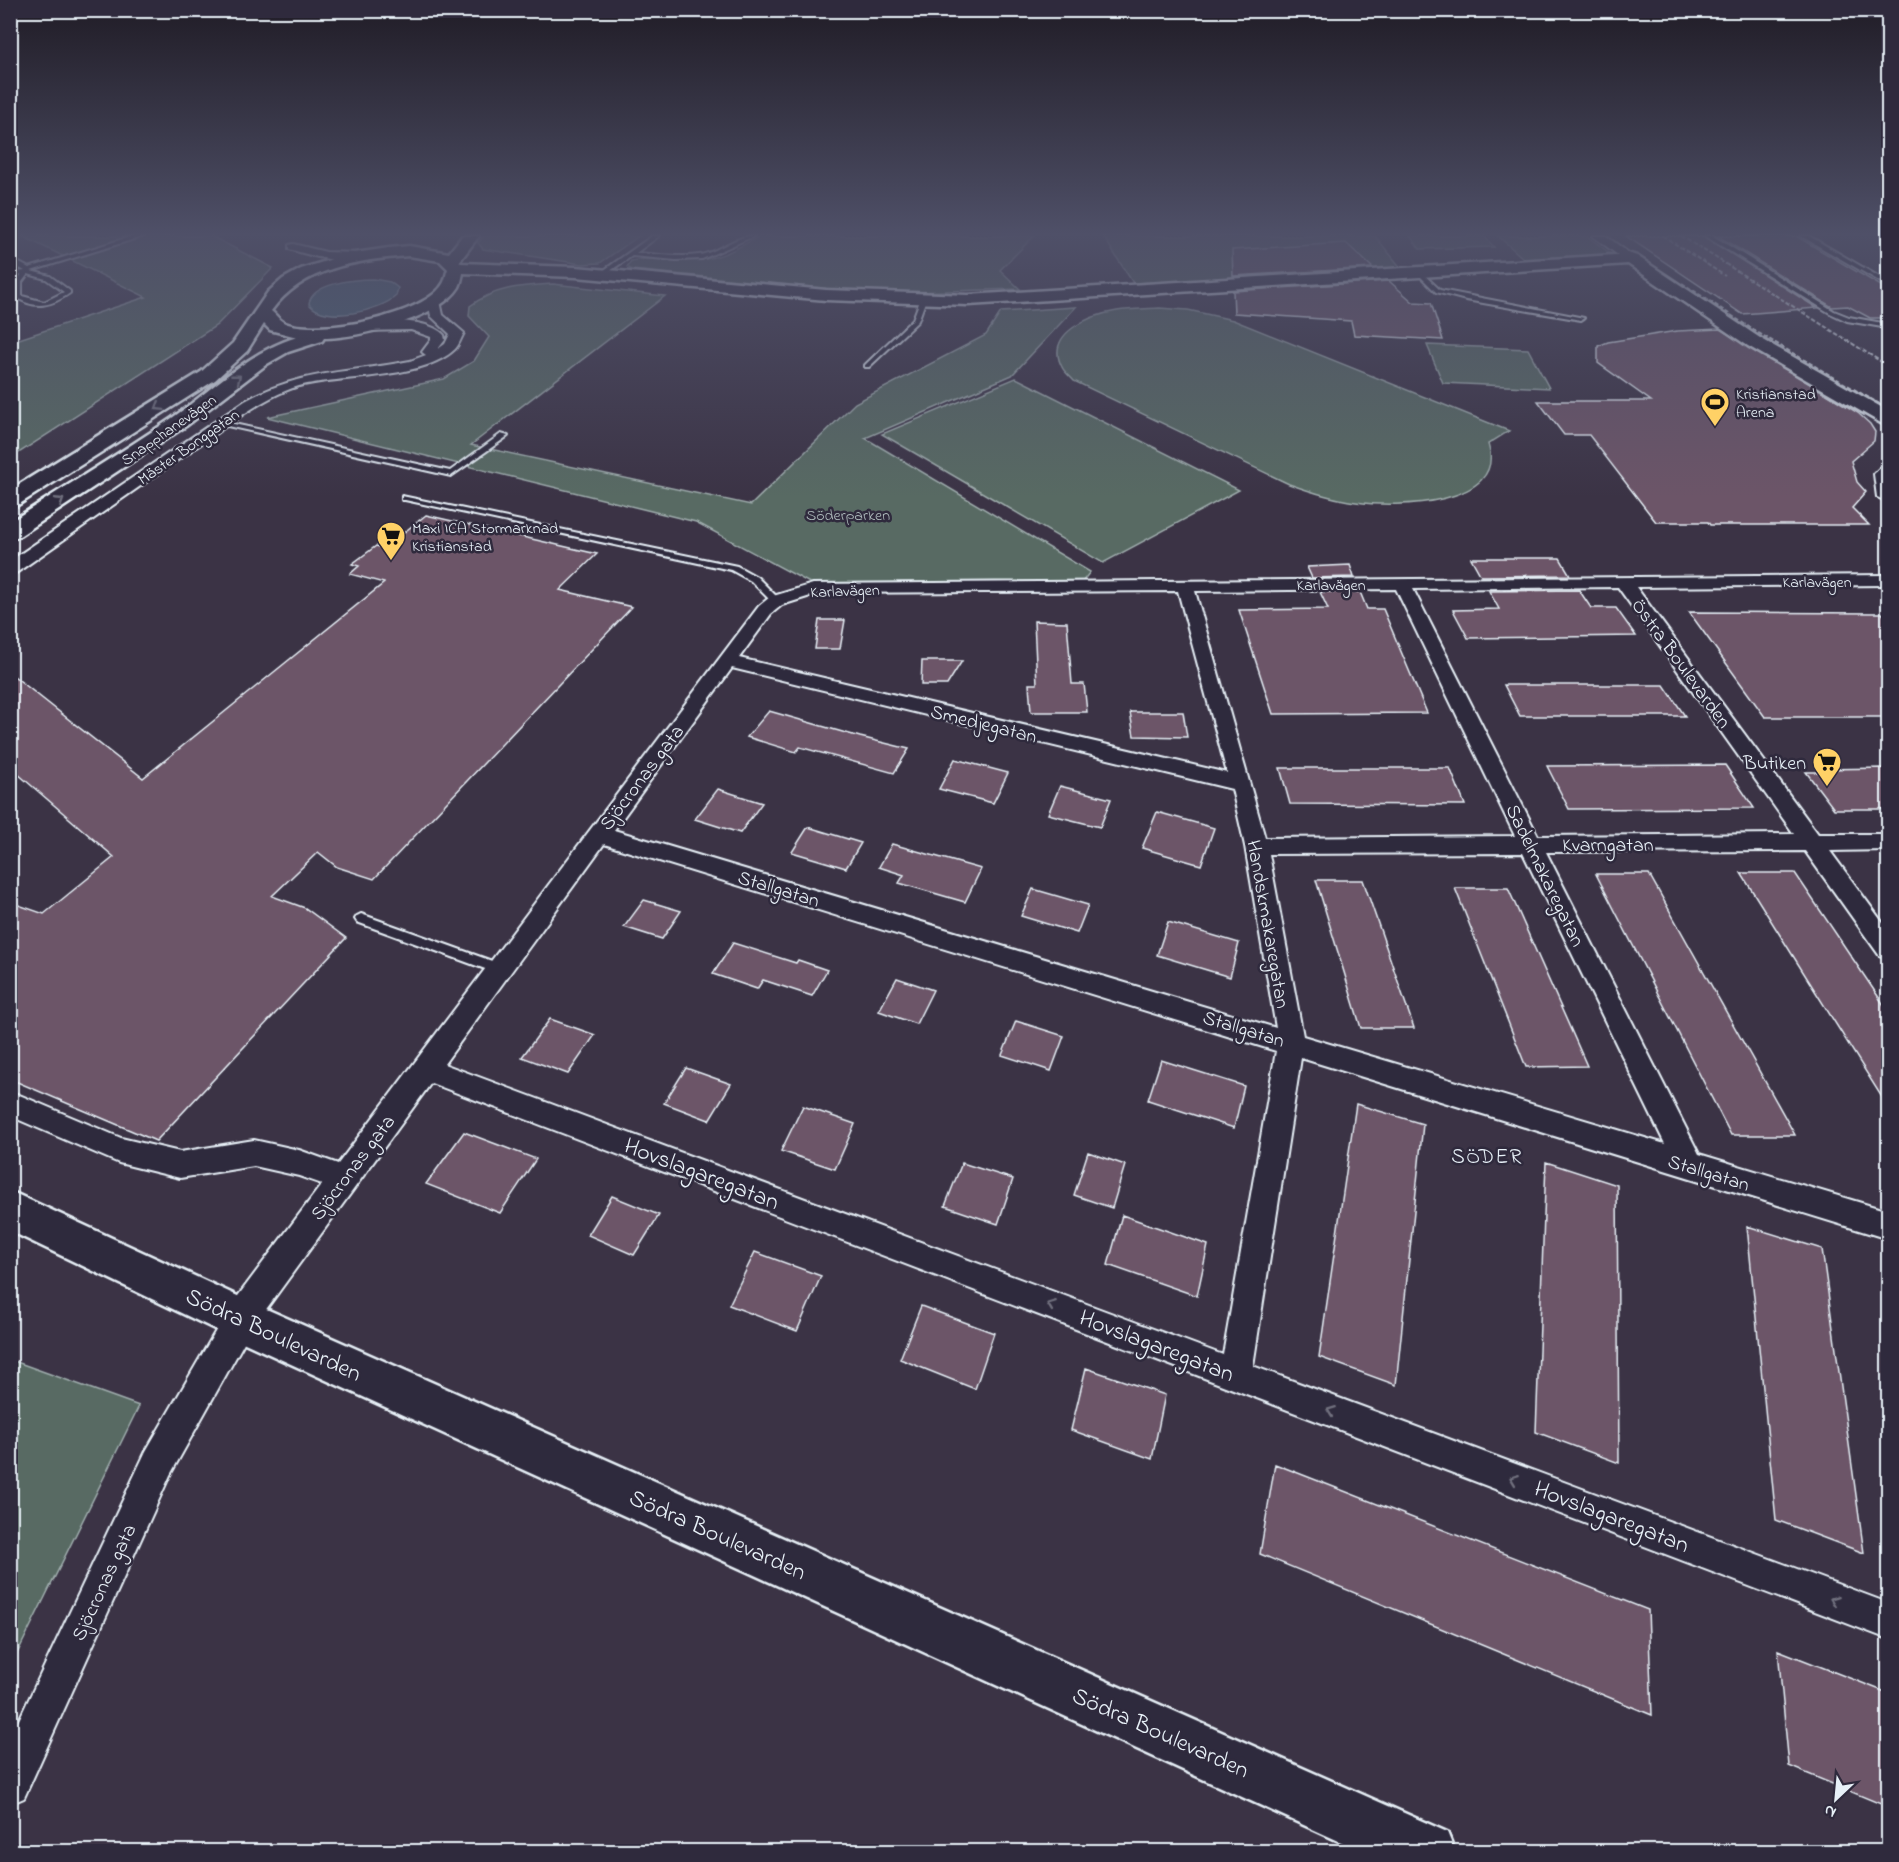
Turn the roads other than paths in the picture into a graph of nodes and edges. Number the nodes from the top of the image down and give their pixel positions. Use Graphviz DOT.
graph roads {
  1 [pos="255,323"];
  2 [pos="271,323"];
  3 [pos="377,323"];
  4 [pos="445,323"];
  5 [pos="913,323"];
  6 [pos="1726,323"];
  7 [pos="1870,323"];
  8 [pos="1888,326"];
  9 [pos="363,327"];
  10 [pos="328,333"];
  11 [pos="867,366"];
  12 [pos="385,369"];
  13 [pos="1888,419"];
  14 [pos="223,423"];
  15 [pos="504,436"];
  16 [pos="1888,465"];
  17 [pos="405,498"];
  18 [pos="10,500"];
  19 [pos="1888,500"];
  20 [pos="10,532"];
  21 [pos="10,569"];
  22 [pos="1623,582"];
  23 [pos="1887,582"];
  24 [pos="1402,584"];
  25 [pos="1185,585"];
  26 [pos="776,601"];
  27 [pos="727,661"];
  28 [pos="1241,784"];
  29 [pos="599,834"];
  30 [pos="1812,842"];
  31 [pos="1888,842"];
  32 [pos="1530,844"];
  33 [pos="1256,846"];
  34 [pos="361,919"];
  35 [pos="1888,948"];
  36 [pos="499,969"];
  37 [pos="1291,1042"];
  38 [pos="425,1069"];
  39 [pos="10,1103"];
  40 [pos="1690,1166"];
  41 [pos="344,1179"];
  42 [pos="10,1210"];
  43 [pos="1888,1225"];
  44 [pos="240,1319"];
  45 [pos="1236,1375"];
  46 [pos="1888,1621"];
  47 [pos="10,1784"];
  48 [pos="1427,1851"];
  1 -- 18 [label="main road, Snapphanevägen, one-way"];
  2 -- 10 [label="main road"];
  3 -- 9 [label="main road"];
  4 -- 12 [label="street, Mäster Bonggatan"];
  5 -- 11 [label="lane"];
  6 -- 13 [label="main road"];
  7 -- 8 [label="lane"];
  9 -- 10 [label="main road"];
  9 -- 12 [label="street, Mäster Bonggatan"];
  20 -- 10 [label="main road, Snapphanevägen, one-way"];
  12 -- 14 [label="street, Mäster Bonggatan"];
  14 -- 15 [label="lane"];
  14 -- 21 [label="street, Mäster Bonggatan"];
  16 -- 19 [label="lane"];
  17 -- 26 [label="lane"];
  22 -- 23 [label="street, Karlavägen"];
  22 -- 24 [label="street, Karlavägen"];
  22 -- 30 [label="street, Östra Boulevarden"];
  24 -- 25 [label="street, Karlavägen"];
  24 -- 32 [label="street, Sadelmakaregatan"];
  25 -- 26 [label="street, Karlavägen"];
  25 -- 28 [label="street, Handskmakaregatan"];
  26 -- 27 [label="street, Sjöcronas gata"];
  27 -- 28 [label="street, Smedjegatan"];
  27 -- 29 [label="street, Sjöcronas gata"];
  28 -- 33 [label="street, Handskmakaregatan"];
  29 -- 36 [label="street, Sjöcronas gata"];
  29 -- 37 [label="street, Stallgatan"];
  30 -- 31 [label="street, Kvarngatan"];
  30 -- 32 [label="street, Kvarngatan"];
  30 -- 35 [label="street, Östra Boulevarden"];
  32 -- 33 [label="street, Kvarngatan"];
  32 -- 40 [label="street, Sadelmakaregatan"];
  33 -- 37 [label="street, Handskmakaregatan"];
  34 -- 36 [label="lane"];
  36 -- 38 [label="street, Sjöcronas gata"];
  37 -- 40 [label="street, Stallgatan"];
  37 -- 45 [label="street, Handskmakaregatan"];
  38 -- 41 [label="street, Sjöcronas gata"];
  45 -- 38 [label="street, Hovslagaregatan, one-way"];
  39 -- 41 [label="street"];
  40 -- 43 [label="street, Stallgatan"];
  41 -- 44 [label="street, Sjöcronas gata"];
  42 -- 44 [label="main road, Södra Boulevarden"];
  44 -- 47 [label="street, Sjöcronas gata"];
  44 -- 48 [label="main road, Södra Boulevarden"];
  46 -- 45 [label="street, Hovslagaregatan, one-way"];
}
